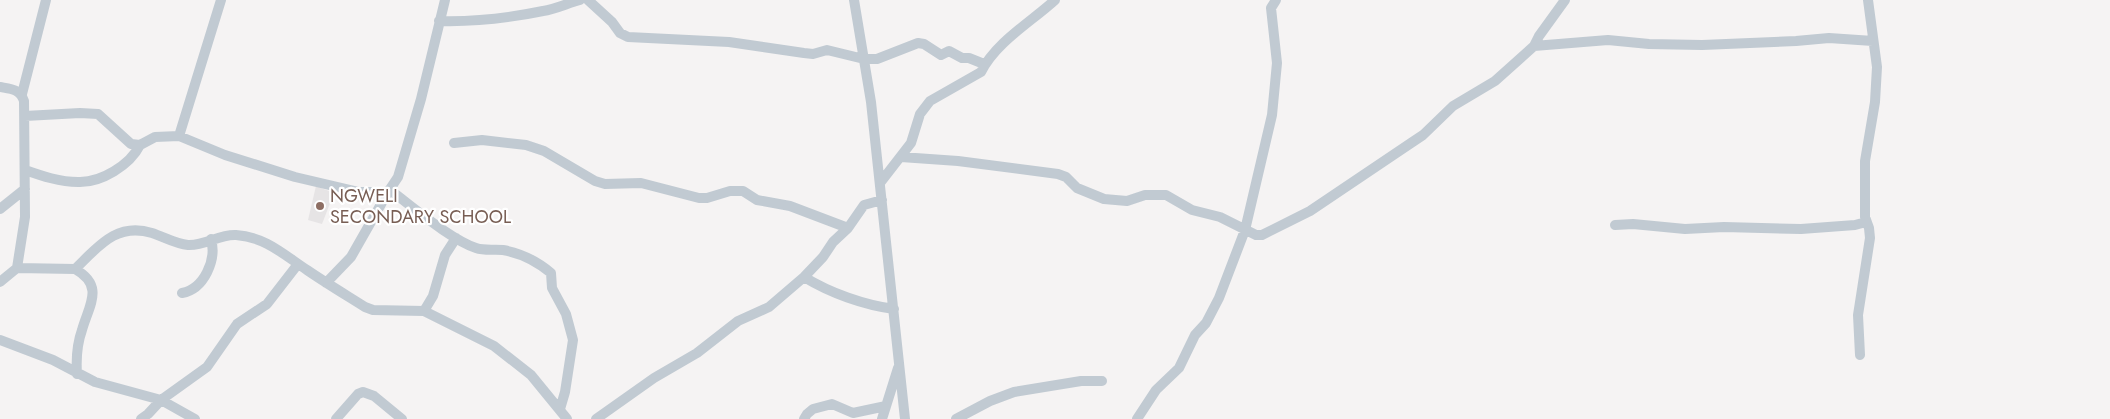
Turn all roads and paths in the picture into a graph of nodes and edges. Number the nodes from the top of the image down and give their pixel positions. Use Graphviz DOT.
graph roads {
  1 [pos="46,0"];
  2 [pos="221,0"];
  3 [pos="445,0"];
  4 [pos="580,0"];
  5 [pos="588,0"];
  6 [pos="854,0"];
  7 [pos="1056,0"];
  8 [pos="1276,0"];
  9 [pos="1565,0"];
  10 [pos="1868,0"];
  11 [pos="439,21"];
  12 [pos="1873,41"];
  13 [pos="1534,46"];
  14 [pos="864,59"];
  15 [pos="984,64"];
  16 [pos="0,87"];
  17 [pos="22,94"];
  18 [pos="25,116"];
  19 [pos="179,136"];
  20 [pos="454,144"];
  21 [pos="140,145"];
  22 [pos="901,157"];
  23 [pos="24,170"];
  24 [pos="880,183"];
  25 [pos="25,189"];
  26 [pos="389,191"];
  27 [pos="882,200"];
  28 [pos="0,209"];
  29 [pos="1866,222"];
  30 [pos="1614,225"];
  31 [pos="848,228"];
  32 [pos="1244,230"];
  33 [pos="456,238"];
  34 [pos="211,239"];
  35 [pos="298,264"];
  36 [pos="17,268"];
  37 [pos="74,269"];
  38 [pos="804,277"];
  39 [pos="0,282"];
  40 [pos="326,283"];
  41 [pos="182,293"];
  42 [pos="894,309"];
  43 [pos="424,311"];
  44 [pos="0,340"];
  45 [pos="1860,355"];
  46 [pos="900,362"];
  47 [pos="77,374"];
  48 [pos="1102,381"];
  49 [pos="161,400"];
  50 [pos="886,406"];
  51 [pos="560,409"];
  52 [pos="141,419"];
  53 [pos="195,419"];
  54 [pos="336,419"];
  55 [pos="402,419"];
  56 [pos="567,419"];
  57 [pos="596,419"];
  58 [pos="804,419"];
  59 [pos="882,419"];
  60 [pos="905,419"];
  61 [pos="956,419"];
  62 [pos="1137,419"];
  1 -- 17 [label="street"];
  2 -- 19 [label="street"];
  3 -- 11 [label="street"];
  4 -- 11 [label="street"];
  5 -- 14 [label="street"];
  6 -- 14 [label="street"];
  7 -- 15 [label="street"];
  8 -- 32 [label="street"];
  9 -- 13 [label="street"];
  10 -- 12 [label="street"];
  11 -- 26 [label="street"];
  12 -- 13 [label="street"];
  12 -- 29 [label="street"];
  13 -- 32 [label="street"];
  14 -- 15 [label="street"];
  14 -- 24 [label="street"];
  15 -- 22 [label="street"];
  16 -- 17 [label="street"];
  17 -- 18 [label="street"];
  18 -- 21 [label="street"];
  18 -- 23 [label="street"];
  19 -- 21 [label="street"];
  19 -- 26 [label="street"];
  20 -- 31 [label="street"];
  21 -- 23 [label="street"];
  22 -- 24 [label="street"];
  22 -- 32 [label="street"];
  23 -- 25 [label="street"];
  24 -- 27 [label="street"];
  25 -- 28 [label="street"];
  25 -- 36 [label="street"];
  26 -- 33 [label="street"];
  26 -- 40 [label="street"];
  27 -- 31 [label="street"];
  27 -- 42 [label="street"];
  29 -- 30 [label="street"];
  29 -- 45 [label="street"];
  31 -- 38 [label="street"];
  32 -- 62 [label="street"];
  33 -- 43 [label="street"];
  33 -- 51 [label="street"];
  34 -- 35 [label="street"];
  34 -- 37 [label="street"];
  34 -- 41 [label="street"];
  35 -- 40 [label="street"];
  35 -- 49 [label="street"];
  36 -- 37 [label="street"];
  36 -- 39 [label="street"];
  37 -- 47 [label="street"];
  38 -- 42 [label="street"];
  38 -- 57 [label="street"];
  40 -- 43 [label="street"];
  42 -- 46 [label="street"];
  43 -- 51 [label="street"];
  44 -- 47 [label="street"];
  46 -- 50 [label="street"];
  46 -- 60 [label="street"];
  47 -- 49 [label="street"];
  48 -- 61 [label="street"];
  49 -- 52 [label="street"];
  49 -- 53 [label="street"];
  50 -- 58 [label="street"];
  50 -- 59 [label="street"];
  51 -- 56 [label="street"];
  54 -- 55 [label="street"];
}
